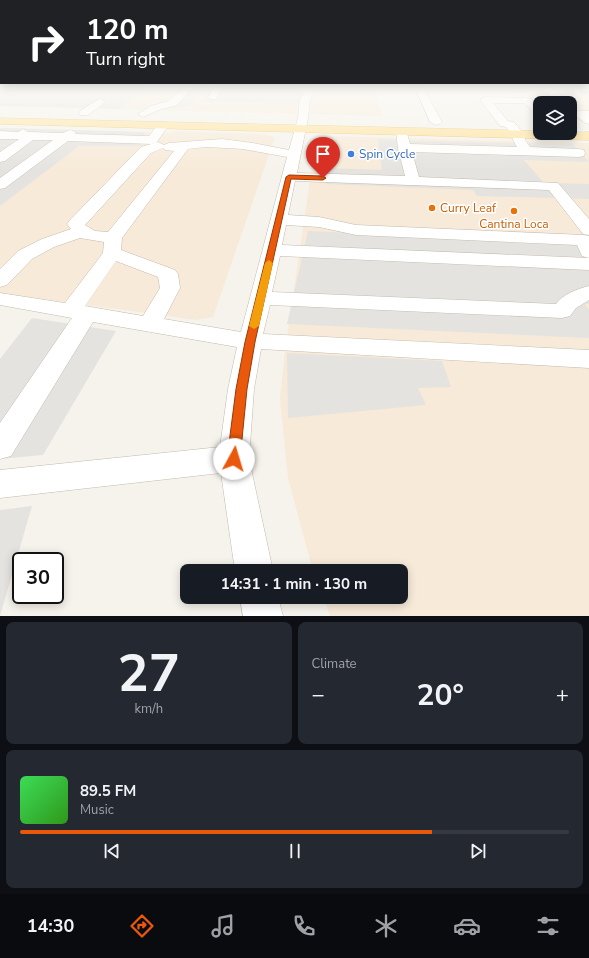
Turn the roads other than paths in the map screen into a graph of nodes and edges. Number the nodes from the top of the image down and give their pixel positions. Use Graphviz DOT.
graph roads {
  1 [pos="39,114"];
  2 [pos="88,114"];
  3 [pos="142,114"];
  4 [pos="303,114"];
  5 [pos="432,114"];
  6 [pos="498,114"];
  7 [pos="84,118"];
  8 [pos="0,121"];
  9 [pos="31,122"];
  10 [pos="436,122"];
  11 [pos="302,124"];
  12 [pos="507,124"];
  13 [pos="533,124"];
  14 [pos="163,125"];
  15 [pos="577,125"];
  16 [pos="589,126"];
  17 [pos="402,132"];
  18 [pos="0,135"];
  19 [pos="519,135"];
  20 [pos="25,136"];
  21 [pos="589,136"];
  22 [pos="66,137"];
  23 [pos="155,143"];
  24 [pos="183,148"];
  25 [pos="404,148"];
  26 [pos="508,151"];
  27 [pos="526,151"];
  28 [pos="579,152"];
  29 [pos="0,158"];
  30 [pos="516,162"];
  31 [pos="291,166"];
  32 [pos="413,181"];
  33 [pos="0,186"];
  34 [pos="279,220"];
  35 [pos="80,232"];
  36 [pos="588,240"];
  37 [pos="113,245"];
  38 [pos="272,250"];
  39 [pos="589,264"];
  40 [pos="0,281"];
  41 [pos="589,292"];
  42 [pos="260,298"];
  43 [pos="0,299"];
  44 [pos="78,312"];
  45 [pos="149,324"];
  46 [pos="250,342"];
  47 [pos="589,359"];
  48 [pos="0,447"];
  49 [pos="234,459"];
  50 [pos="0,484"];
  51 [pos="253,564"];
  52 [pos="260,604"];
  53 [pos="263,616"];
  1 -- 7 [label="main road"];
  2 -- 7 [label="street"];
  3 -- 7 [label="main road"];
  3 -- 11 [label="main road"];
  4 -- 11 [label="street"];
  5 -- 10 [label="street"];
  6 -- 12 [label="street"];
  7 -- 9 [label="main road"];
  7 -- 14 [label="main road"];
  7 -- 22 [label="street"];
  8 -- 9 [label="main road"];
  9 -- 20 [label="street"];
  10 -- 11 [label="main road"];
  10 -- 12 [label="main road"];
  11 -- 14 [label="main road"];
  11 -- 17 [label="main road"];
  11 -- 31 [label="street"];
  12 -- 13 [label="main road"];
  12 -- 19 [label="street"];
  14 -- 23 [label="street"];
  15 -- 16 [label="main road"];
  17 -- 19 [label="main road"];
  17 -- 25 [label="street"];
  18 -- 20 [label="street"];
  19 -- 21 [label="main road"];
  19 -- 27 [label="street"];
  20 -- 22 [label="street"];
  20 -- 29 [label="street"];
  22 -- 23 [label="street"];
  22 -- 33 [label="street"];
  23 -- 24 [label="street"];
  23 -- 35 [label="street"];
  24 -- 31 [label="street"];
  24 -- 37 [label="street"];
  25 -- 26 [label="street"];
  25 -- 32 [label="street"];
  26 -- 27 [label="street"];
  26 -- 30 [label="street"];
  27 -- 28 [label="street"];
  31 -- 32 [label="street"];
  31 -- 34 [label="street"];
  32 -- 36 [label="street"];
  34 -- 36 [label="street"];
  34 -- 38 [label="street"];
  35 -- 37 [label="street"];
  35 -- 40 [label="street"];
  37 -- 44 [label="street"];
  37 -- 45 [label="street"];
  38 -- 39 [label="street"];
  38 -- 42 [label="street"];
  41 -- 42 [label="street"];
  42 -- 46 [label="street"];
  43 -- 44 [label="street"];
  44 -- 45 [label="street"];
  44 -- 48 [label="street"];
  45 -- 46 [label="street"];
  46 -- 47 [label="street"];
  46 -- 49 [label="street"];
  49 -- 50 [label="street"];
  49 -- 51 [label="street"];
  52 -- 53 [label="street"];
}
